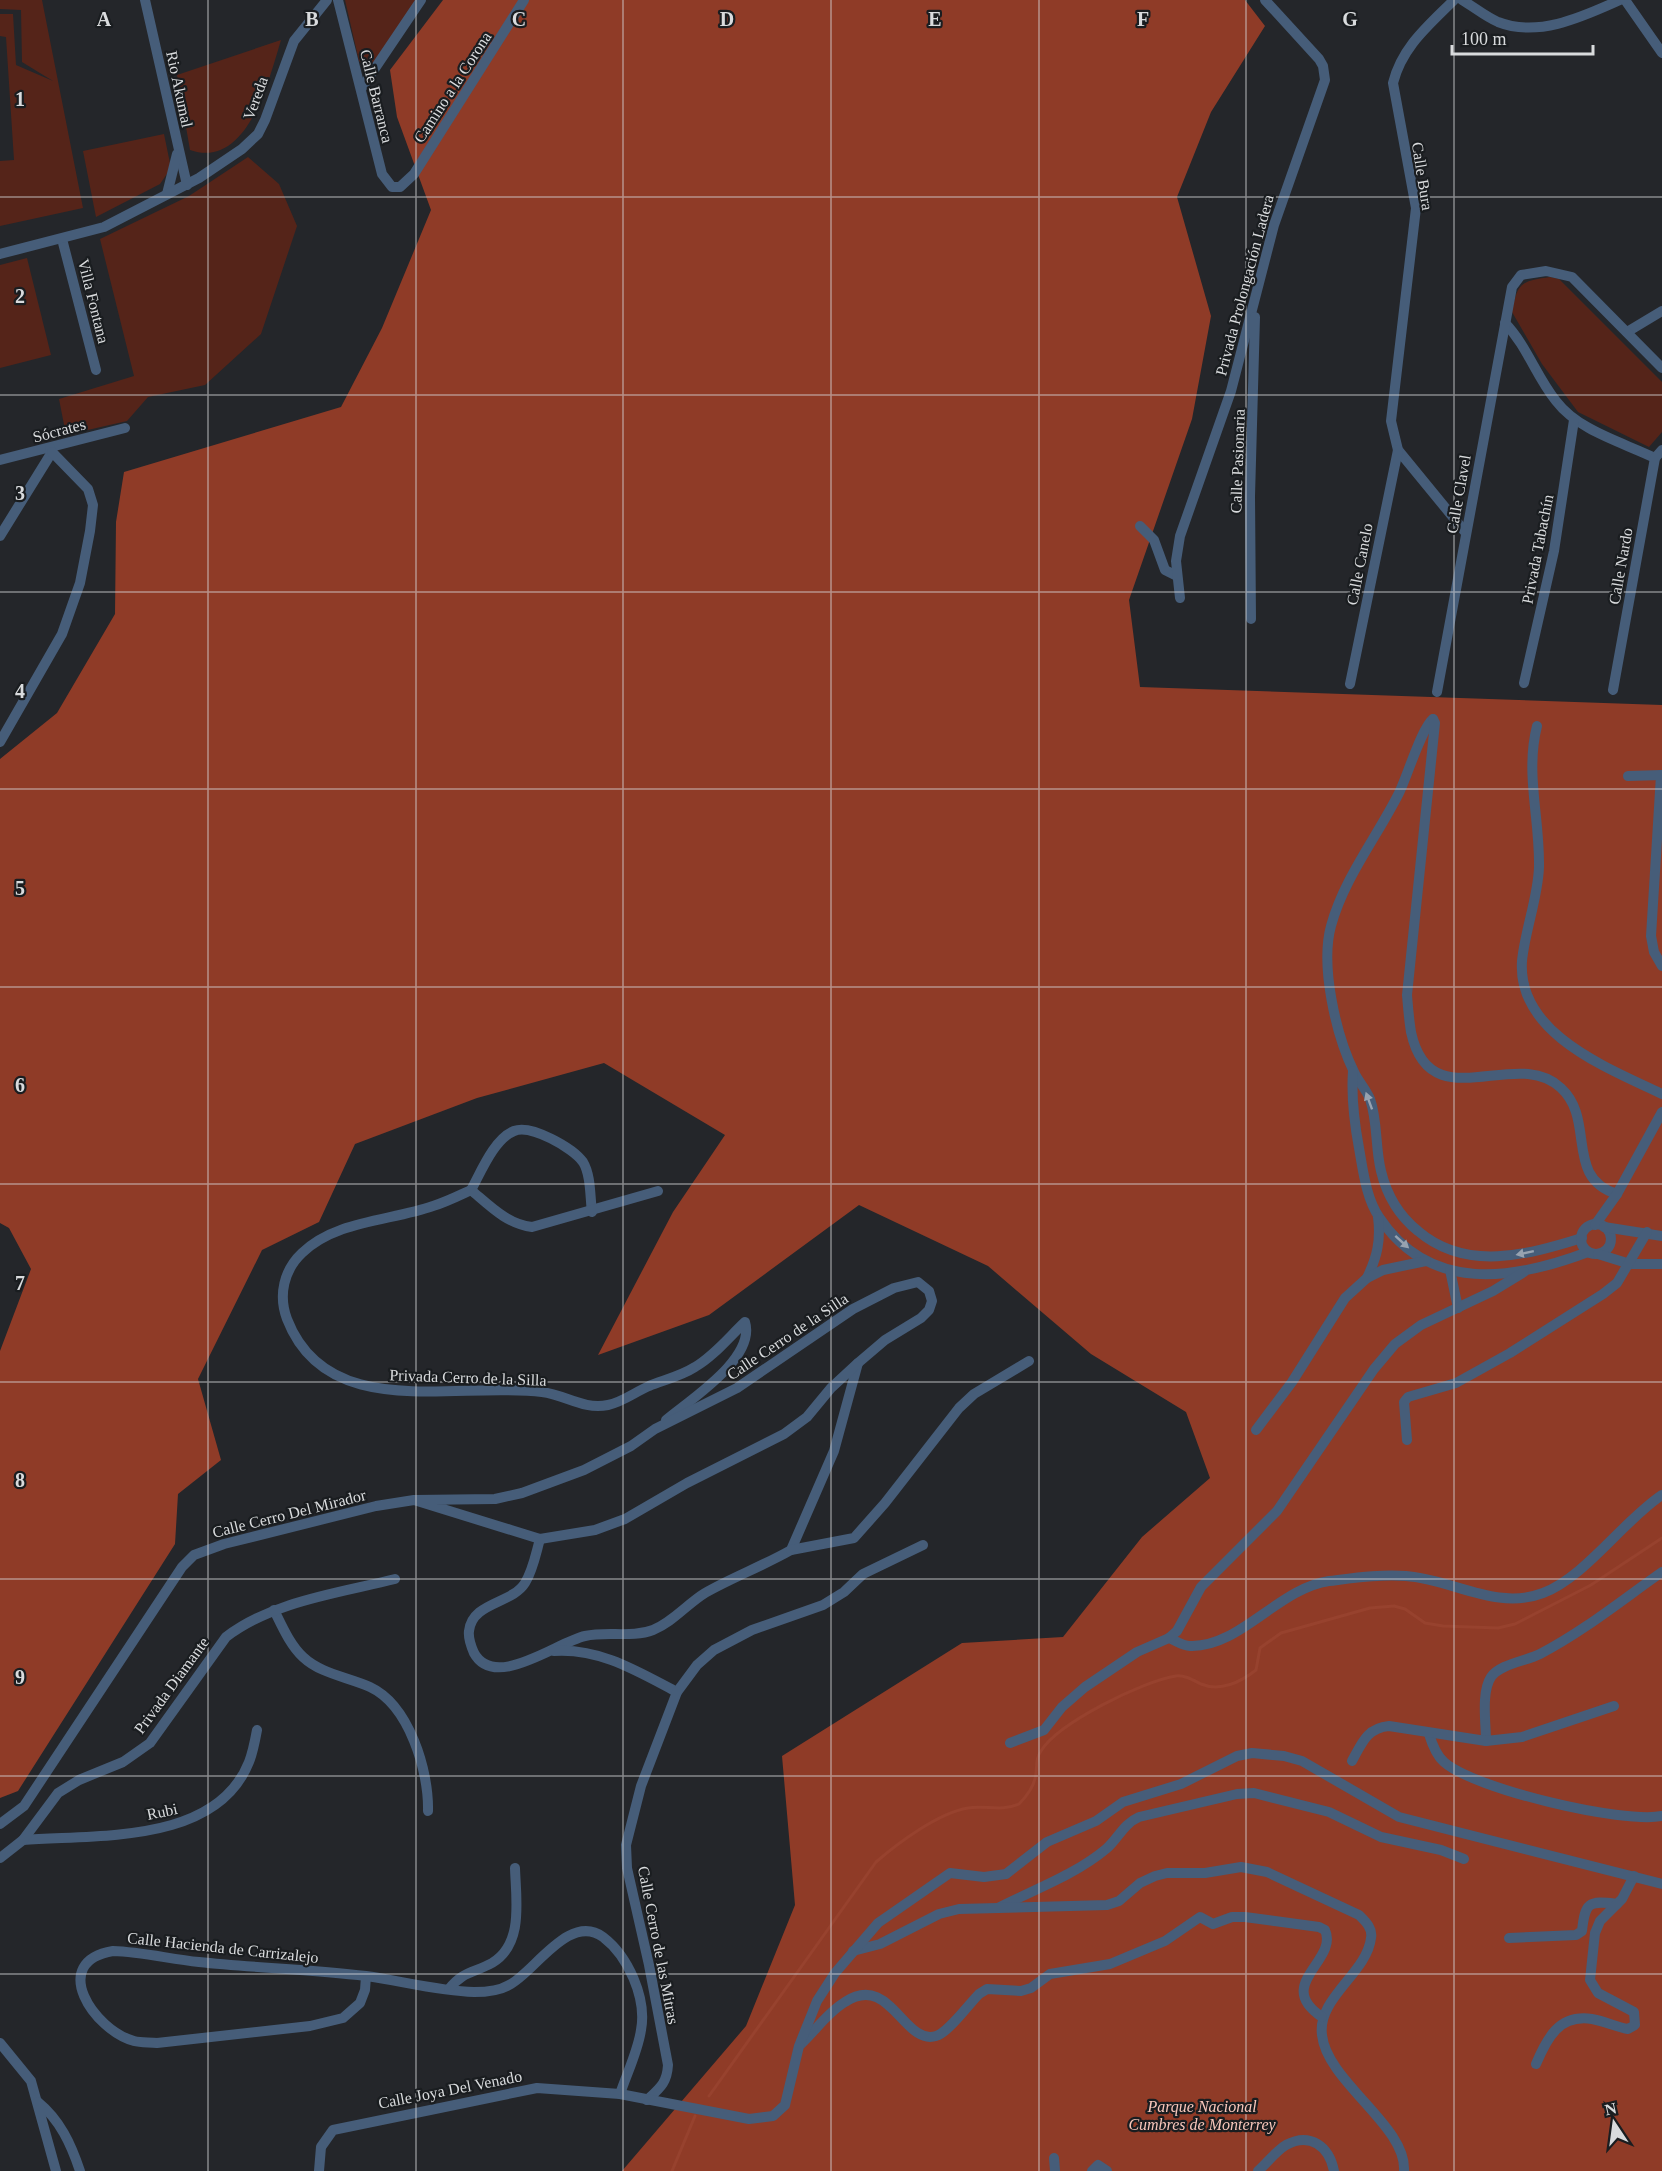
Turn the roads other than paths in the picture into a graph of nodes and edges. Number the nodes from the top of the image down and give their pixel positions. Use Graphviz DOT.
graph roads {
  1 [pos="145,0"];
  2 [pos="327,0"];
  3 [pos="338,0"];
  4 [pos="421,0"];
  5 [pos="524,0"];
  6 [pos="1265,0"];
  7 [pos="1454,0"];
  8 [pos="1462,0"];
  9 [pos="1620,0"];
  10 [pos="1625,0"];
  11 [pos="1662,53"];
  12 [pos="361,89"];
  13 [pos="178,151"];
  14 [pos="187,185"];
  15 [pos="400,187"];
  16 [pos="166,194"];
  17 [pos="62,240"];
  18 [pos="0,254"];
  19 [pos="1255,305"];
  20 [pos="1662,312"];
  21 [pos="1505,323"];
  22 [pos="1627,332"];
  23 [pos="1662,368"];
  24 [pos="96,370"];
  25 [pos="1574,420"];
  26 [pos="125,428"];
  27 [pos="51,450"];
  28 [pos="1398,450"];
  29 [pos="1659,454"];
  30 [pos="0,460"];
  31 [pos="1140,526"];
  32 [pos="1466,533"];
  33 [pos="0,536"];
  34 [pos="1177,576"];
  35 [pos="1180,598"];
  36 [pos="1251,619"];
  37 [pos="1524,683"];
  38 [pos="1350,684"];
  39 [pos="1613,690"];
  40 [pos="1437,692"];
  41 [pos="1537,726"];
  42 [pos="3,732"];
  43 [pos="0,742"];
  44 [pos="1662,775"];
  45 [pos="1628,777"];
  46 [pos="1662,923"];
  47 [pos="1651,936"];
  48 [pos="1662,966"];
  49 [pos="1353,1071"];
  50 [pos="1662,1094"];
  51 [pos="1662,1112"];
  52 [pos="1377,1128"];
  53 [pos="1356,1130"];
  54 [pos="1380,1169"];
  55 [pos="1363,1172"];
  56 [pos="471,1190"];
  57 [pos="658,1191"];
  58 [pos="1617,1194"];
  59 [pos="592,1212"];
  60 [pos="1378,1217"];
  61 [pos="1599,1226"];
  62 [pos="1647,1232"];
  63 [pos="1662,1236"];
  64 [pos="1582,1239"];
  65 [pos="1593,1253"];
  66 [pos="1426,1261"];
  67 [pos="1630,1264"];
  68 [pos="1662,1264"];
  69 [pos="1450,1270"];
  70 [pos="1524,1272"];
  71 [pos="1366,1278"];
  72 [pos="1458,1308"];
  73 [pos="1029,1361"];
  74 [pos="858,1363"];
  75 [pos="655,1429"];
  76 [pos="1256,1430"];
  77 [pos="1407,1440"];
  78 [pos="1662,1495"];
  79 [pos="414,1500"];
  80 [pos="540,1539"];
  81 [pos="923,1545"];
  82 [pos="791,1550"];
  83 [pos="1662,1572"];
  84 [pos="395,1579"];
  85 [pos="274,1610"];
  86 [pos="1169,1638"];
  87 [pos="547,1651"];
  88 [pos="677,1692"];
  89 [pos="1614,1706"];
  90 [pos="257,1731"];
  91 [pos="1428,1734"];
  92 [pos="1486,1741"];
  93 [pos="1010,1743"];
  94 [pos="1352,1761"];
  95 [pos="428,1811"];
  96 [pos="1662,1816"];
  97 [pos="0,1824"];
  98 [pos="22,1839"];
  99 [pos="0,1858"];
  100 [pos="1464,1859"];
  101 [pos="515,1868"];
  102 [pos="1634,1876"];
  103 [pos="1662,1884"];
  104 [pos="1617,1905"];
  105 [pos="995,1909"];
  106 [pos="1509,1938"];
  107 [pos="852,1951"];
  108 [pos="366,1976"];
  109 [pos="449,1989"];
  110 [pos="1322,2017"];
  111 [pos="0,2043"];
  112 [pos="799,2046"];
  113 [pos="1536,2064"];
  114 [pos="620,2094"];
  115 [pos="647,2100"];
  116 [pos="38,2102"];
  117 [pos="1054,2158"];
  118 [pos="56,2171"];
  119 [pos="81,2171"];
  120 [pos="319,2171"];
  121 [pos="1055,2171"];
  122 [pos="1092,2171"];
  123 [pos="1107,2171"];
  124 [pos="1258,2171"];
  125 [pos="1334,2171"];
  126 [pos="1404,2171"];
  1 -- 13 [label="street, Rio Akumal"];
  2 -- 14 [label="street, Vereda"];
  3 -- 12 [label="street, Calle Barranca"];
  4 -- 12 [label="street"];
  5 -- 15 [label="street, Camino a la Corona"];
  6 -- 19 [label="street, Privada Prolongación Ladera"];
  7 -- 28 [label="street, Calle Bura"];
  8 -- 9 [label="street"];
  10 -- 11 [label="street"];
  12 -- 15 [label="street, Calle Barranca"];
  13 -- 14 [label="street, Rio Akumal"];
  13 -- 16 [label="street"];
  14 -- 16 [label="street, Vereda"];
  16 -- 17 [label="street, Vereda"];
  17 -- 18 [label="street, Vereda"];
  17 -- 24 [label="street, Villa Fontana"];
  19 -- 34 [label="street, Privada Prolongación Ladera"];
  19 -- 36 [label="street, Calle Pasionaria"];
  20 -- 22 [label="street"];
  21 -- 22 [label="street, Calle Clavel"];
  21 -- 25 [label="street"];
  21 -- 32 [label="street, Calle Clavel"];
  22 -- 23 [label="street"];
  25 -- 29 [label="street"];
  25 -- 37 [label="street, Privada Tabachín"];
  26 -- 27 [label="street, Sócrates"];
  27 -- 30 [label="street, Sócrates"];
  27 -- 33 [label="street"];
  27 -- 42 [label="street"];
  28 -- 32 [label="street"];
  28 -- 38 [label="street, Calle Canelo"];
  29 -- 39 [label="street, Calle Nardo"];
  31 -- 34 [label="street"];
  32 -- 40 [label="street, Calle Clavel"];
  34 -- 35 [label="street, Privada Prolongación Ladera"];
  41 -- 50 [label="street"];
  42 -- 43 [label="street"];
  44 -- 45 [label="street"];
  44 -- 47 [label="street"];
  46 -- 47 [label="street"];
  47 -- 48 [label="street"];
  52 -- 49 [label="street, one-way"];
  49 -- 53 [label="street"];
  49 -- 58 [label="street"];
  51 -- 58 [label="street"];
  52 -- 53 [label="street"];
  52 -- 54 [label="street"];
  53 -- 55 [label="street"];
  54 -- 55 [label="street"];
  64 -- 54 [label="street, one-way"];
  55 -- 60 [label="street"];
  56 -- 59 [label="street"];
  56 -- 59 [label="street"];
  56 -- 75 [label="street, Privada Cerro de la Silla"];
  57 -- 59 [label="street"];
  58 -- 61 [label="street"];
  60 -- 66 [label="street, one-way"];
  60 -- 71 [label="street"];
  61 -- 62 [label="street"];
  61 -- 64 [label="street"];
  61 -- 65 [label="street"];
  62 -- 63 [label="street"];
  62 -- 67 [label="street"];
  64 -- 65 [label="street"];
  65 -- 67 [label="street"];
  65 -- 70 [label="street"];
  66 -- 69 [label="street"];
  66 -- 71 [label="street"];
  67 -- 68 [label="street"];
  67 -- 77 [label="street"];
  69 -- 70 [label="street"];
  69 -- 72 [label="street"];
  70 -- 72 [label="street"];
  71 -- 76 [label="street"];
  72 -- 86 [label="street"];
  73 -- 82 [label="street"];
  74 -- 75 [label="street, Calle Cerro de la Silla"];
  74 -- 80 [label="street, Calle Cerro de la Silla"];
  74 -- 82 [label="street"];
  75 -- 79 [label="street, Calle Cerro de la Silla"];
  78 -- 86 [label="street"];
  79 -- 80 [label="street, Calle Cerro Del Mirador"];
  79 -- 97 [label="street, Calle Cerro Del Mirador"];
  80 -- 87 [label="street"];
  81 -- 88 [label="street, Calle Cerro de las Mitras"];
  82 -- 87 [label="street"];
  83 -- 92 [label="street"];
  84 -- 85 [label="street, Privada Diamante"];
  85 -- 95 [label="street"];
  85 -- 98 [label="street, Privada Diamante"];
  86 -- 93 [label="street"];
  87 -- 88 [label="street"];
  88 -- 115 [label="street, Calle Cerro de las Mitras"];
  89 -- 92 [label="street"];
  90 -- 98 [label="street, Rubi"];
  91 -- 92 [label="street"];
  91 -- 94 [label="street"];
  91 -- 96 [label="street"];
  98 -- 99 [label="street, Privada Diamante"];
  100 -- 105 [label="street"];
  101 -- 109 [label="street"];
  102 -- 103 [label="street"];
  102 -- 104 [label="street"];
  102 -- 107 [label="street"];
  104 -- 106 [label="street"];
  104 -- 113 [label="street"];
  105 -- 107 [label="street"];
  105 -- 110 [label="street"];
  107 -- 112 [label="street"];
  108 -- 108 [label="street, Calle Hacienda de Carrizalejo"];
  108 -- 109 [label="street, Calle Hacienda de Carrizalejo"];
  109 -- 114 [label="street, Calle Hacienda de Carrizalejo"];
  110 -- 112 [label="street"];
  110 -- 126 [label="street"];
  111 -- 116 [label="street"];
  112 -- 115 [label="street, Calle Joya Del Venado"];
  114 -- 115 [label="street, Calle Joya Del Venado"];
  114 -- 120 [label="street, Calle Joya Del Venado"];
  116 -- 118 [label="street"];
  116 -- 119 [label="street"];
  117 -- 121 [label="street"];
  122 -- 123 [label="street"];
  124 -- 125 [label="street"];
}
